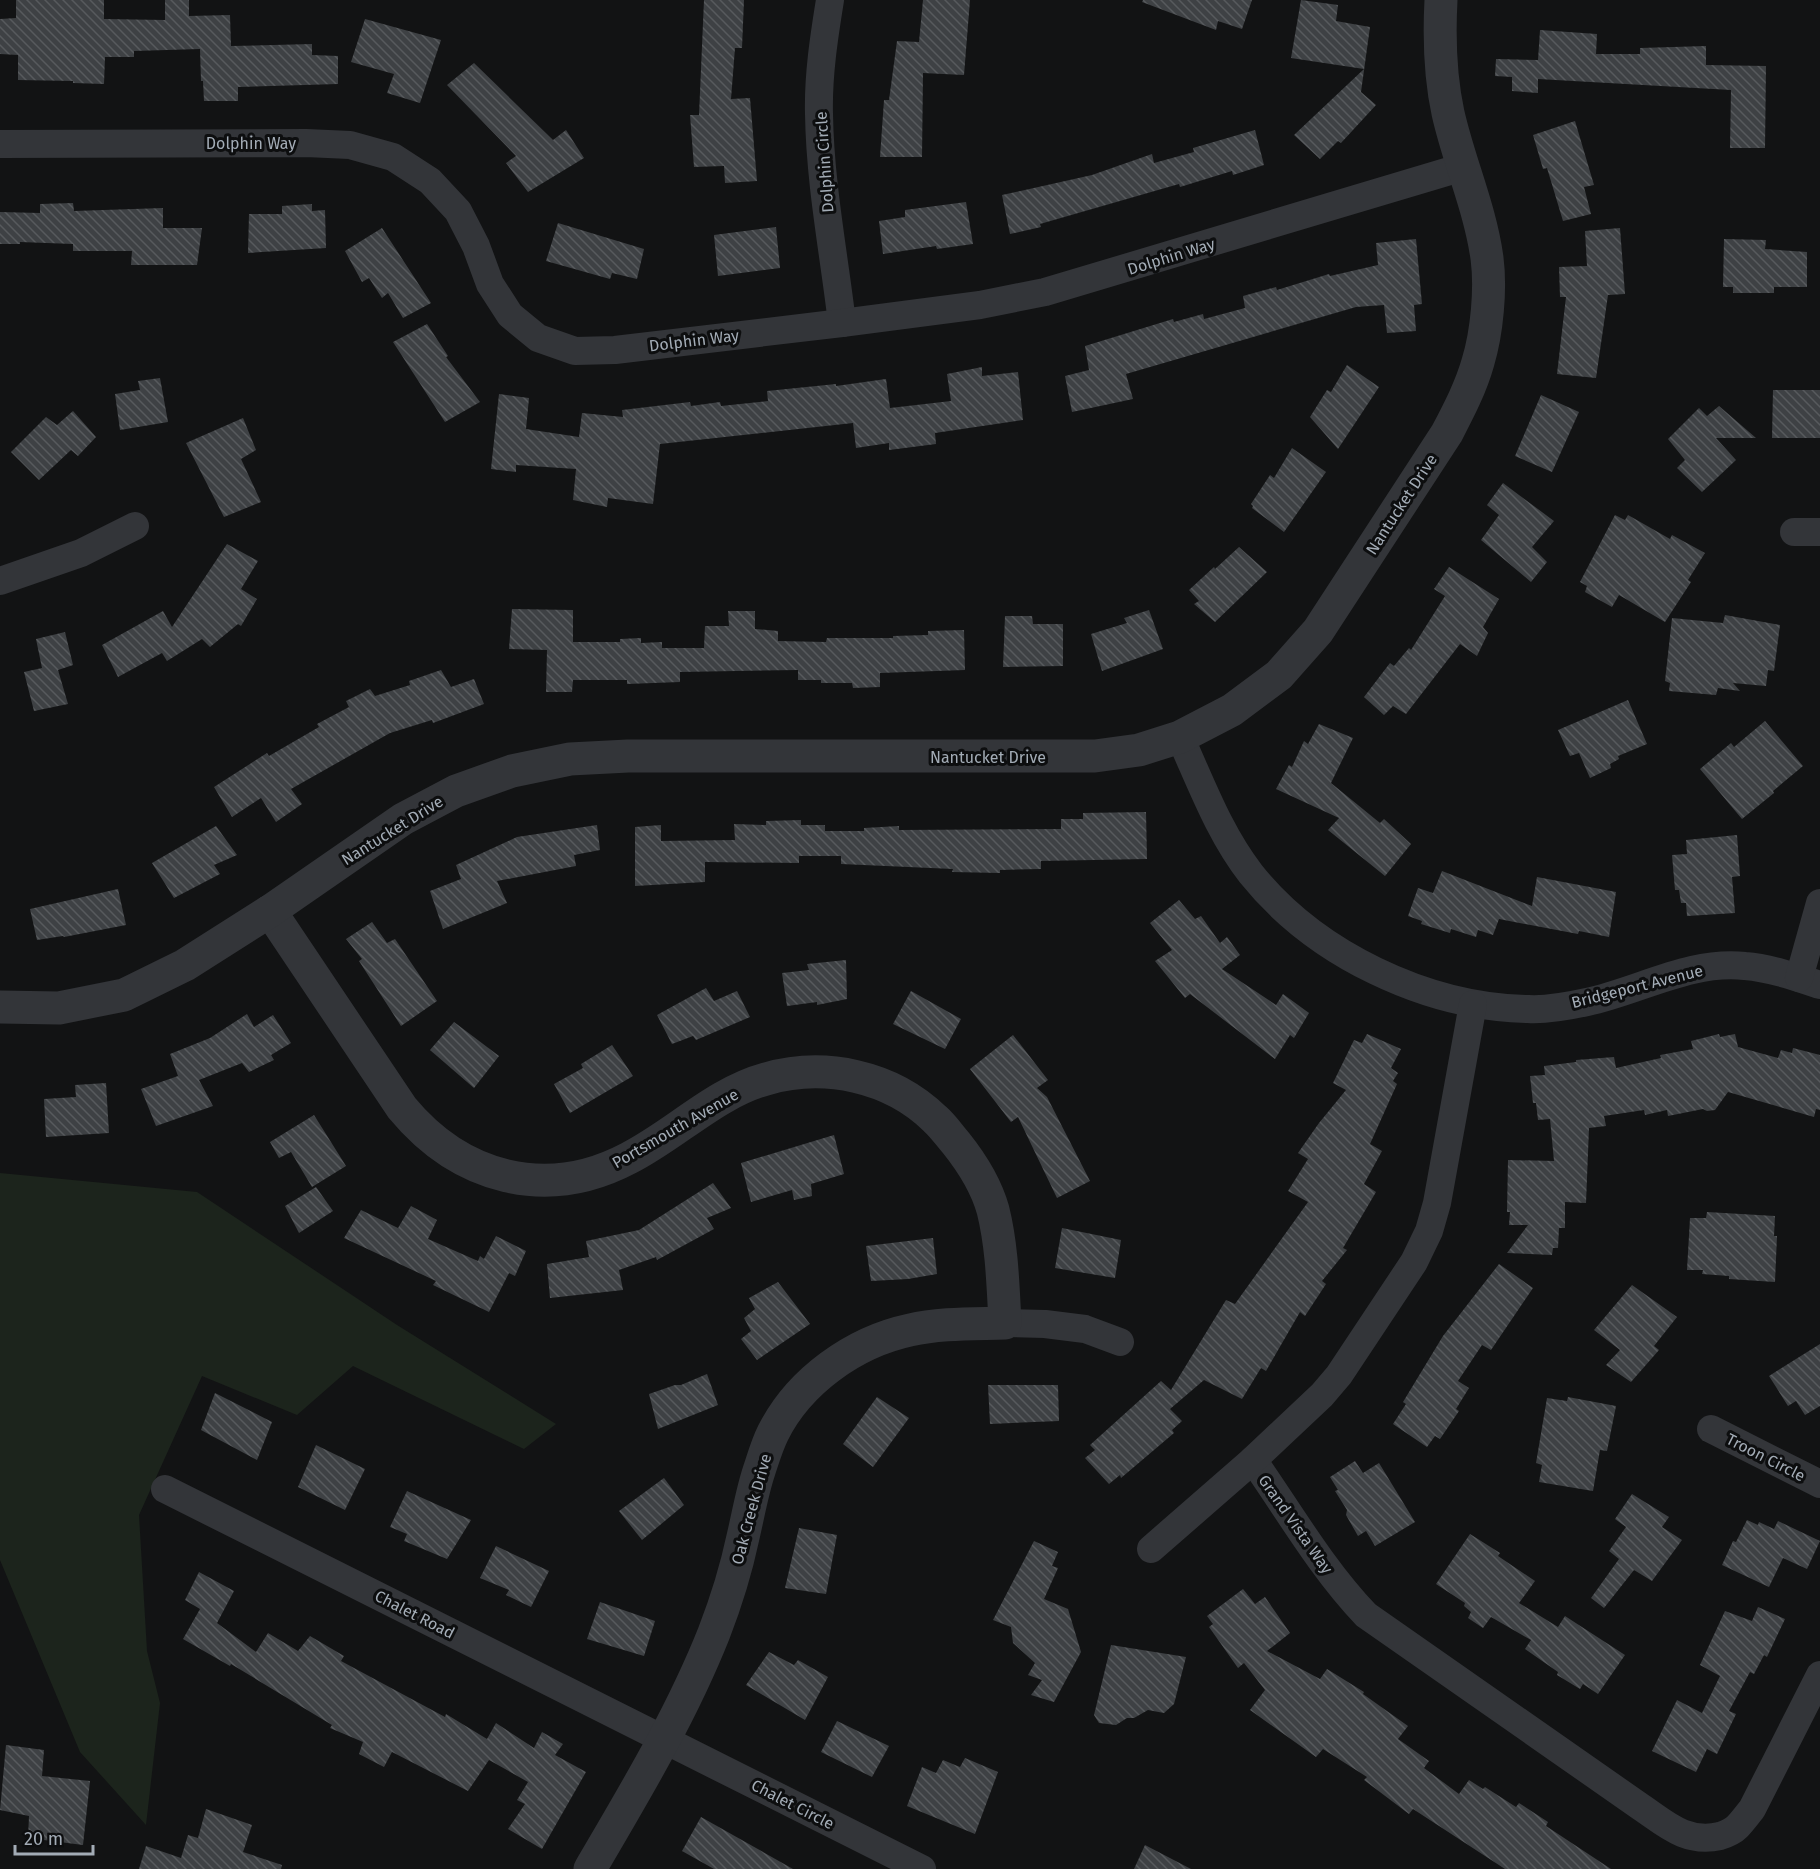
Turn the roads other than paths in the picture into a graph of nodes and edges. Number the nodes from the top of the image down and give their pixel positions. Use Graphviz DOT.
graph roads {
  1 [pos="830,0"];
  2 [pos="1441,0"];
  3 [pos="0,144"];
  4 [pos="1463,167"];
  5 [pos="842,323"];
  6 [pos="135,526"];
  7 [pos="0,581"];
  8 [pos="1180,737"];
  9 [pos="1820,903"];
  10 [pos="270,911"];
  11 [pos="1810,981"];
  12 [pos="1473,1004"];
  13 [pos="0,1007"];
  14 [pos="1005,1323"];
  15 [pos="1120,1342"];
  16 [pos="1711,1429"];
  17 [pos="1253,1461"];
  18 [pos="1820,1484"];
  19 [pos="165,1489"];
  20 [pos="1151,1549"];
  21 [pos="1820,1675"];
  22 [pos="664,1740"];
  23 [pos="590,1869"];
  24 [pos="922,1869"];
  1 -- 5 [label="street, Dolphin Circle"];
  2 -- 4 [label="street, Nantucket Drive"];
  3 -- 5 [label="street, Dolphin Way"];
  4 -- 5 [label="street, Dolphin Way"];
  4 -- 8 [label="street, Nantucket Drive"];
  6 -- 7 [label="street"];
  8 -- 10 [label="street, Nantucket Drive"];
  8 -- 12 [label="street, Bridgeport Avenue"];
  9 -- 11 [label="street"];
  10 -- 13 [label="street, Nantucket Drive"];
  10 -- 14 [label="street, Portsmouth Avenue"];
  11 -- 12 [label="street, Bridgeport Avenue"];
  12 -- 17 [label="street, Grand Vista Way"];
  14 -- 15 [label="street, Oak Creek Drive"];
  14 -- 22 [label="street, Oak Creek Drive"];
  16 -- 18 [label="street, Troon Circle"];
  17 -- 20 [label="street"];
  17 -- 21 [label="street, Grand Vista Way"];
  19 -- 22 [label="street, Chalet Road"];
  22 -- 23 [label="street, Oak Creek Drive"];
  22 -- 24 [label="street, Chalet Circle"];
}
